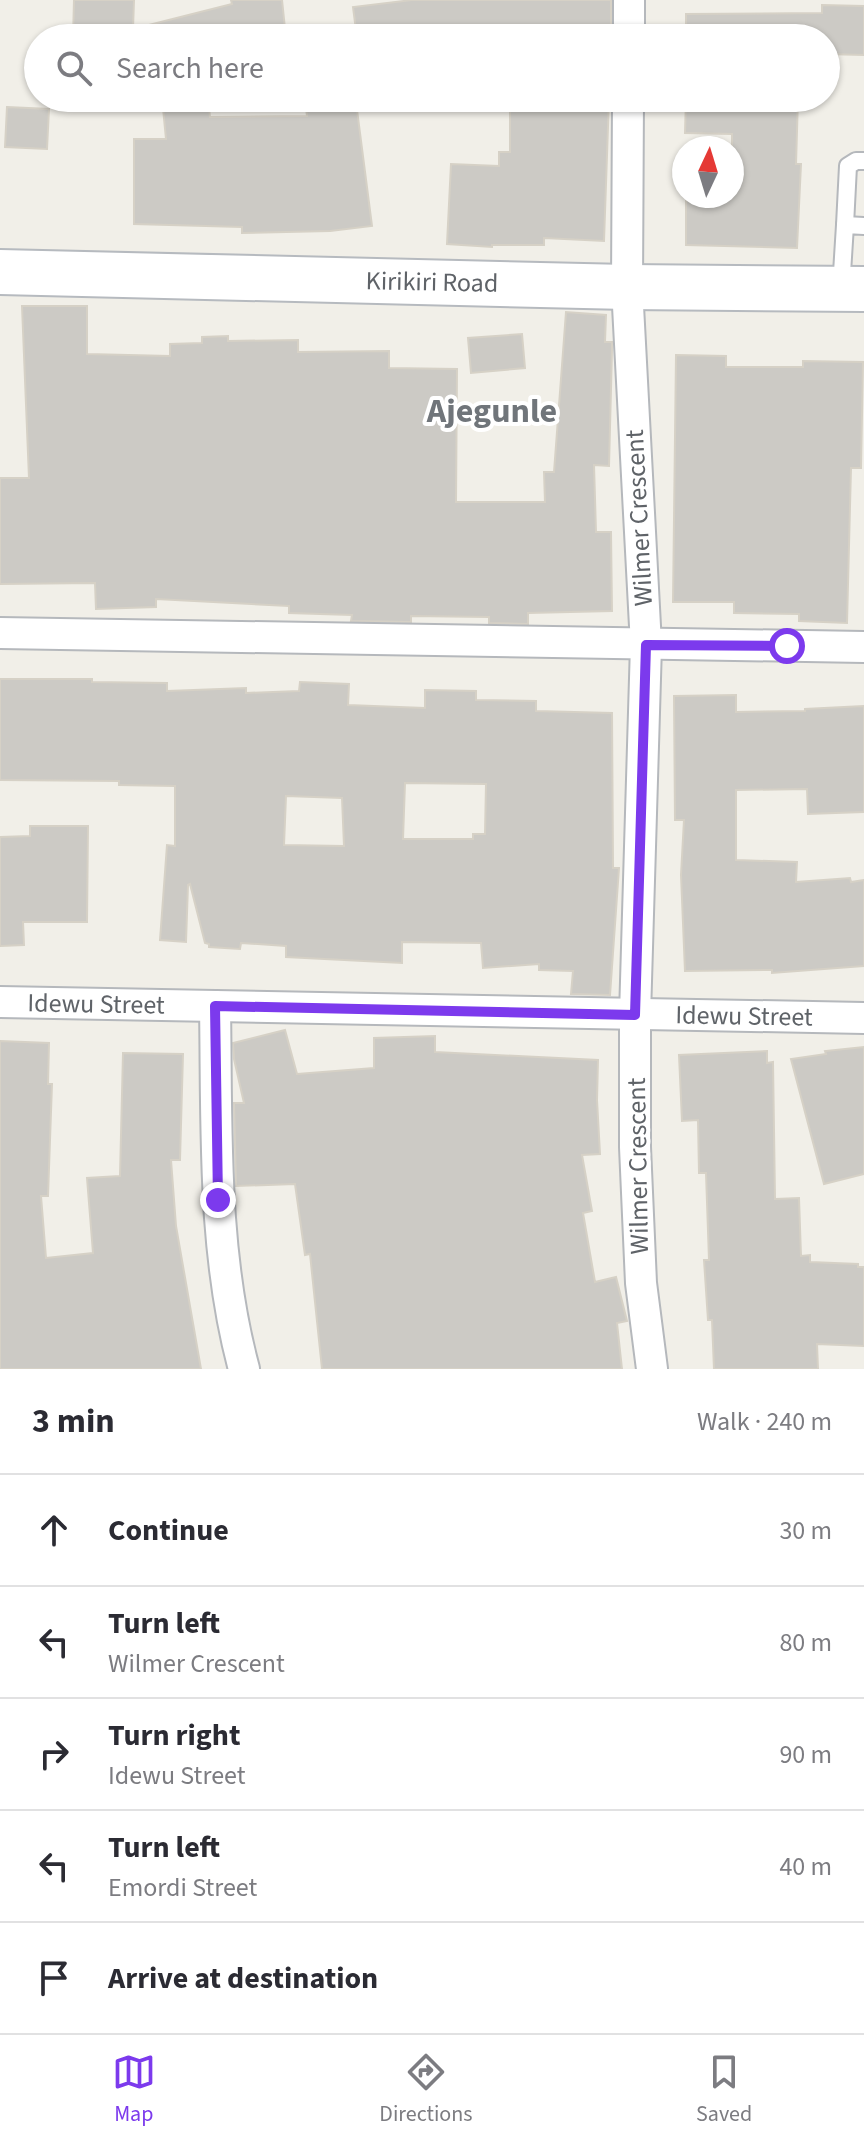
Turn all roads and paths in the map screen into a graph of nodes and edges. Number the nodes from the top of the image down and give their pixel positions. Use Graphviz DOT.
graph roads {
  1 [pos="629,0"];
  2 [pos="629,24"];
  3 [pos="628,112"];
  4 [pos="864,161"];
  5 [pos="845,225"];
  6 [pos="864,226"];
  7 [pos="0,272"];
  8 [pos="627,287"];
  9 [pos="852,289"];
  10 [pos="0,633"];
  11 [pos="646,645"];
  12 [pos="864,647"];
  13 [pos="0,1002"];
  14 [pos="215,1006"];
  15 [pos="635,1015"];
  16 [pos="864,1018"];
  17 [pos="244,1369"];
  18 [pos="652,1369"];
  1 -- 2 [label="street"];
  3 -- 8 [label="street, Wilmer Crescent"];
  4 -- 5 [label="lane"];
  5 -- 6 [label="lane"];
  5 -- 9 [label="lane"];
  7 -- 8 [label="main road, Kirikiri Road"];
  8 -- 9 [label="main road, Kirikiri Road"];
  8 -- 11 [label="street, Wilmer Crescent"];
  10 -- 11 [label="street"];
  11 -- 12 [label="street"];
  11 -- 15 [label="street, Wilmer Crescent"];
  13 -- 14 [label="street, Idewu Street"];
  14 -- 15 [label="street, Idewu Street"];
  14 -- 17 [label="street"];
  15 -- 16 [label="street, Idewu Street"];
  15 -- 18 [label="street, Wilmer Crescent"];
}
